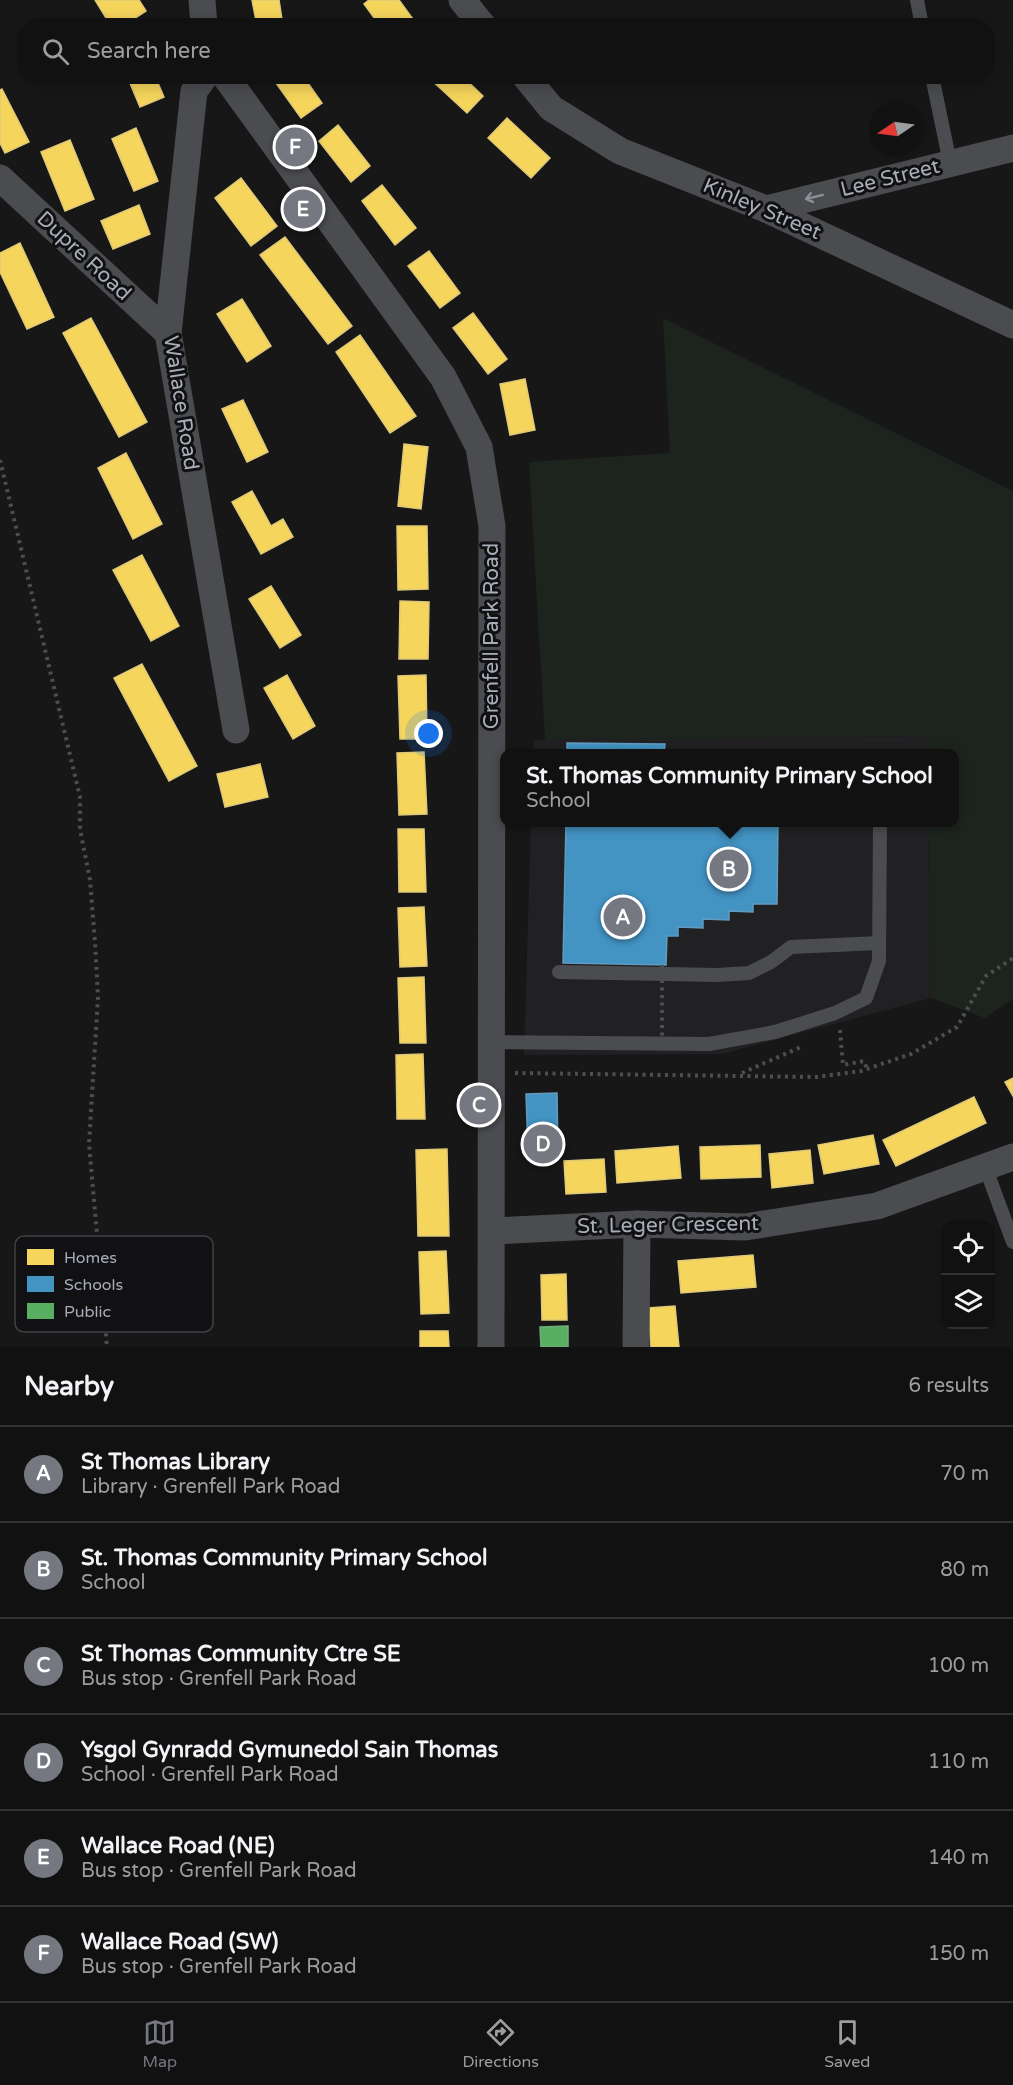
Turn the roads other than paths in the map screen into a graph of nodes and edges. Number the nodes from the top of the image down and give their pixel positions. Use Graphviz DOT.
graph roads {
  1 [pos="462,0"];
  2 [pos="917,0"];
  3 [pos="477,18"];
  4 [pos="920,18"];
  5 [pos="199,84"];
  6 [pos="231,84"];
  7 [pos="532,84"];
  8 [pos="934,84"];
  9 [pos="1013,147"];
  10 [pos="950,163"];
  11 [pos="0,178"];
  12 [pos="766,209"];
  13 [pos="1013,324"];
  14 [pos="168,333"];
  15 [pos="236,730"];
  16 [pos="880,827"];
  17 [pos="879,944"];
  18 [pos="559,972"];
  19 [pos="490,1042"];
  20 [pos="1013,1157"];
  21 [pos="986,1168"];
  22 [pos="637,1224"];
  23 [pos="493,1231"];
  24 [pos="1013,1242"];
  25 [pos="491,1347"];
  26 [pos="636,1347"];
  1 -- 3 [label="street"];
  2 -- 4 [label="lane"];
  5 -- 14 [label="street, Wallace Road"];
  6 -- 19 [label="street, Grenfell Park Road"];
  7 -- 12 [label="street, Kinley Street"];
  8 -- 10 [label="lane"];
  9 -- 10 [label="street, Lee Street"];
  10 -- 12 [label="street, Lee Street, one-way"];
  11 -- 14 [label="street, Dupre Road"];
  12 -- 13 [label="street, Kinley Street"];
  14 -- 15 [label="street, Wallace Road"];
  16 -- 17 [label="lane"];
  17 -- 18 [label="lane"];
  17 -- 19 [label="lane"];
  19 -- 23 [label="street, Grenfell Park Road"];
  20 -- 21 [label="street, St. Leger Crescent"];
  21 -- 22 [label="street, St. Leger Crescent"];
  21 -- 24 [label="lane"];
  22 -- 23 [label="street, St. Leger Crescent"];
  22 -- 26 [label="street"];
  23 -- 25 [label="street, Grenfell Park Road"];
}
